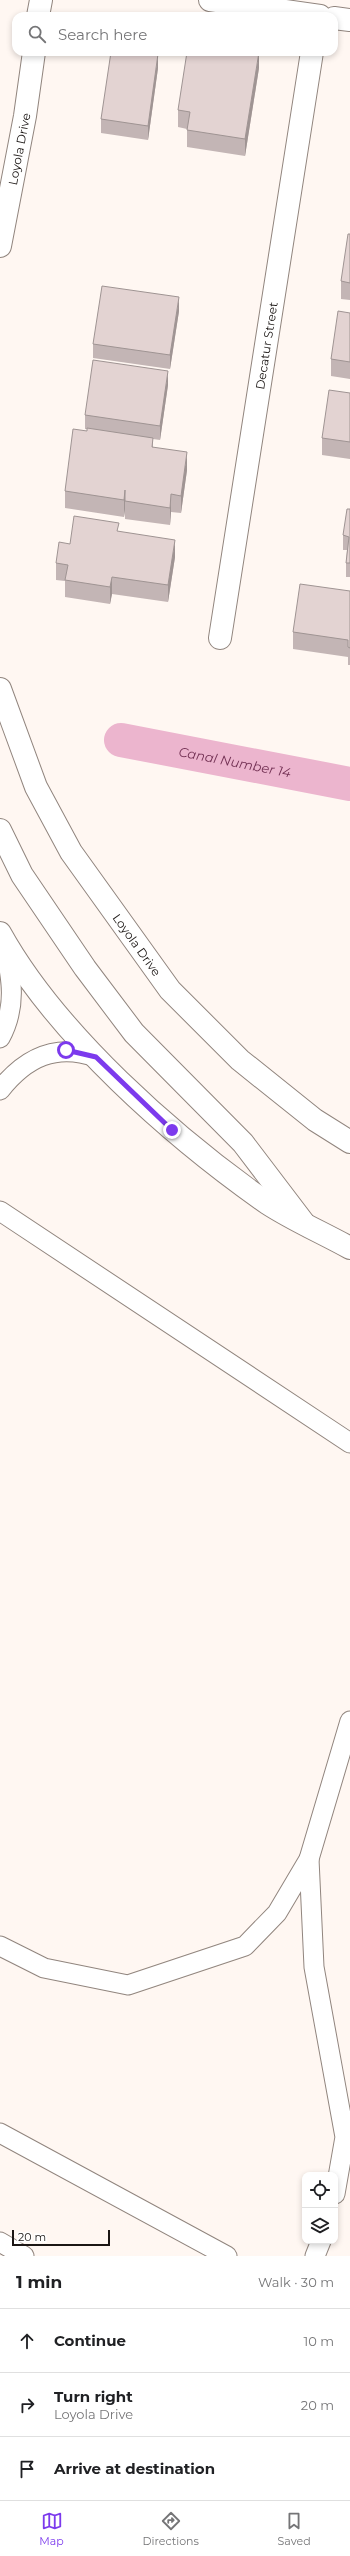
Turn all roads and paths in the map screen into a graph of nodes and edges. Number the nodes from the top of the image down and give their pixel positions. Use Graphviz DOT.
graph roads {
  1 [pos="41,0"];
  2 [pos="210,0"];
  3 [pos="320,0"];
  4 [pos="39,12"];
  5 [pos="292,12"];
  6 [pos="319,12"];
  7 [pos="338,18"];
  8 [pos="350,20"];
  9 [pos="33,56"];
  10 [pos="311,56"];
  11 [pos="0,246"];
  12 [pos="220,638"];
  13 [pos="0,688"];
  14 [pos="0,830"];
  15 [pos="1,935"];
  16 [pos="0,1038"];
  17 [pos="96,1057"];
  18 [pos="0,1090"];
  19 [pos="350,1142"];
  20 [pos="0,1198"];
  21 [pos="5,1214"];
  22 [pos="303,1222"];
  23 [pos="350,1248"];
  24 [pos="350,1443"];
  25 [pos="350,1721"];
  26 [pos="309,1859"];
  27 [pos="0,1946"];
  28 [pos="0,2134"];
  29 [pos="338,2177"];
  30 [pos="0,2242"];
  31 [pos="320,2244"];
  32 [pos="24,2256"];
  33 [pos="227,2256"];
  34 [pos="315,2256"];
  1 -- 4 [label="main road"];
  2 -- 5 [label="main road"];
  3 -- 6 [label="main road"];
  7 -- 8 [label="main road"];
  9 -- 11 [label="main road, Loyola Drive"];
  10 -- 12 [label="main road, Decatur Street"];
  13 -- 19 [label="main road, Loyola Drive"];
  14 -- 22 [label="main road"];
  15 -- 16 [label="lane"];
  15 -- 17 [label="main road"];
  17 -- 18 [label="lane"];
  17 -- 22 [label="main road"];
  20 -- 21 [label="lane"];
  21 -- 24 [label="lane"];
  22 -- 23 [label="main road"];
  25 -- 26 [label="lane"];
  26 -- 27 [label="lane"];
  26 -- 29 [label="lane"];
  28 -- 33 [label="lane"];
  30 -- 32 [label="lane"];
  31 -- 34 [label="lane"];
}
